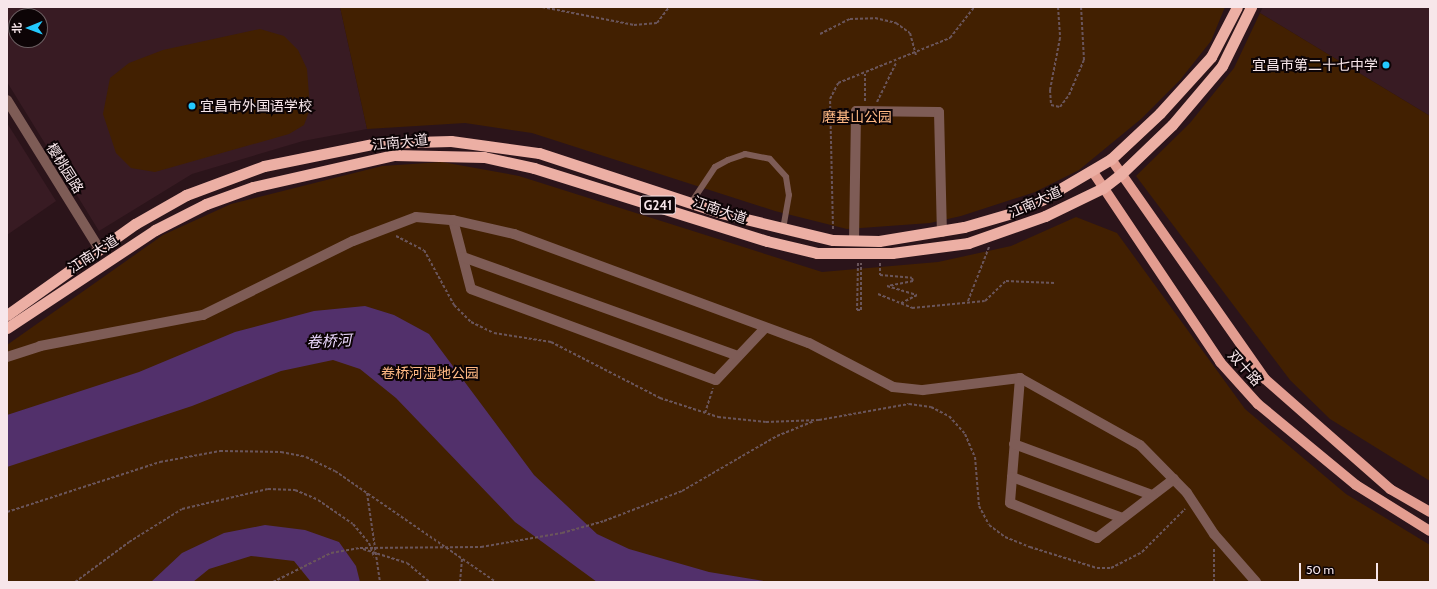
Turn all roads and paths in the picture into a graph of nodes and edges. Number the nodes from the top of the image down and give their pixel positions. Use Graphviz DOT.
graph roads {
  1 [pos="542,7"];
  2 [pos="669,7"];
  3 [pos="1058,7"];
  4 [pos="1081,7"];
  5 [pos="1237,7"];
  6 [pos="1251,7"];
  7 [pos="820,34"];
  8 [pos="916,55"];
  9 [pos="896,62"];
  10 [pos="7,100"];
  11 [pos="875,105"];
  12 [pos="1111,159"];
  13 [pos="1093,172"];
  14 [pos="1121,174"];
  15 [pos="1103,188"];
  16 [pos="691,203"];
  17 [pos="454,220"];
  18 [pos="784,230"];
  19 [pos="942,232"];
  20 [pos="390,235"];
  21 [pos="994,235"];
  22 [pos="854,241"];
  23 [pos="100,250"];
  24 [pos="880,254"];
  25 [pos="858,255"];
  26 [pos="463,257"];
  27 [pos="1055,283"];
  28 [pos="878,294"];
  29 [pos="968,301"];
  30 [pos="899,304"];
  31 [pos="861,310"];
  32 [pos="7,315"];
  33 [pos="7,328"];
  34 [pos="765,328"];
  35 [pos="738,356"];
  36 [pos="7,357"];
  37 [pos="1020,378"];
  38 [pos="716,380"];
  39 [pos="704,413"];
  40 [pos="819,420"];
  41 [pos="1014,444"];
  42 [pos="1012,476"];
  43 [pos="1174,479"];
  44 [pos="367,493"];
  45 [pos="1152,496"];
  46 [pos="1193,502"];
  47 [pos="7,512"];
  48 [pos="1430,512"];
  49 [pos="1122,518"];
  50 [pos="1430,531"];
  51 [pos="1214,534"];
  52 [pos="360,548"];
  53 [pos="374,557"];
  54 [pos="462,559"];
  55 [pos="75,582"];
  56 [pos="273,582"];
  57 [pos="380,582"];
  58 [pos="430,582"];
  59 [pos="460,582"];
  60 [pos="496,582"];
  61 [pos="1214,582"];
  62 [pos="1256,582"];
  1 -- 2 [label="path"];
  3 -- 4 [label="path"];
  5 -- 12 [label="highway, 江南大道 / G241"];
  6 -- 14 [label="highway, 江南大道 / G241"];
  7 -- 8 [label="path"];
  9 -- 11 [label="path"];
  10 -- 23 [label="street, 樱桃园路"];
  12 -- 13 [label="highway, 江南大道 / G241"];
  12 -- 14 [label="main road, 双十路"];
  13 -- 15 [label="main road, 双十路"];
  13 -- 19 [label="highway, 江南大道 / G241"];
  14 -- 15 [label="highway, 江南大道 / G241"];
  14 -- 48 [label="main road, 双十路"];
  15 -- 21 [label="highway, 江南大道 / G241"];
  15 -- 50 [label="main road, 双十路"];
  16 -- 18 [label="highway, 江南大道 / G241"];
  16 -- 18 [label="lane"];
  16 -- 23 [label="highway, 江南大道 / G241"];
  17 -- 26 [label="street"];
  17 -- 34 [label="street"];
  17 -- 36 [label="street"];
  18 -- 22 [label="highway, 江南大道 / G241"];
  19 -- 22 [label="highway, 江南大道 / G241"];
  19 -- 22 [label="street"];
  20 -- 39 [label="path"];
  21 -- 24 [label="highway, 江南大道 / G241"];
  21 -- 29 [label="path"];
  23 -- 32 [label="highway, 江南大道 / G241"];
  24 -- 25 [label="highway, 江南大道 / G241"];
  24 -- 30 [label="path"];
  25 -- 31 [label="path"];
  25 -- 33 [label="highway, 江南大道 / G241"];
  26 -- 35 [label="street"];
  26 -- 38 [label="street"];
  27 -- 29 [label="path"];
  28 -- 30 [label="path"];
  29 -- 30 [label="path"];
  34 -- 35 [label="street"];
  34 -- 37 [label="street"];
  35 -- 38 [label="street"];
  37 -- 41 [label="street"];
  37 -- 43 [label="street"];
  38 -- 39 [label="path"];
  39 -- 40 [label="path"];
  40 -- 46 [label="path"];
  40 -- 52 [label="path"];
  41 -- 42 [label="street"];
  41 -- 45 [label="street"];
  42 -- 49 [label="street"];
  42 -- 49 [label="street"];
  43 -- 45 [label="street"];
  43 -- 46 [label="street"];
  44 -- 47 [label="path"];
  44 -- 53 [label="path"];
  44 -- 54 [label="path"];
  45 -- 49 [label="street"];
  46 -- 51 [label="street"];
  51 -- 61 [label="path"];
  51 -- 62 [label="street"];
  52 -- 56 [label="path"];
  52 -- 58 [label="path"];
  53 -- 55 [label="path"];
  53 -- 57 [label="path"];
  54 -- 59 [label="path"];
  54 -- 60 [label="path"];
}
